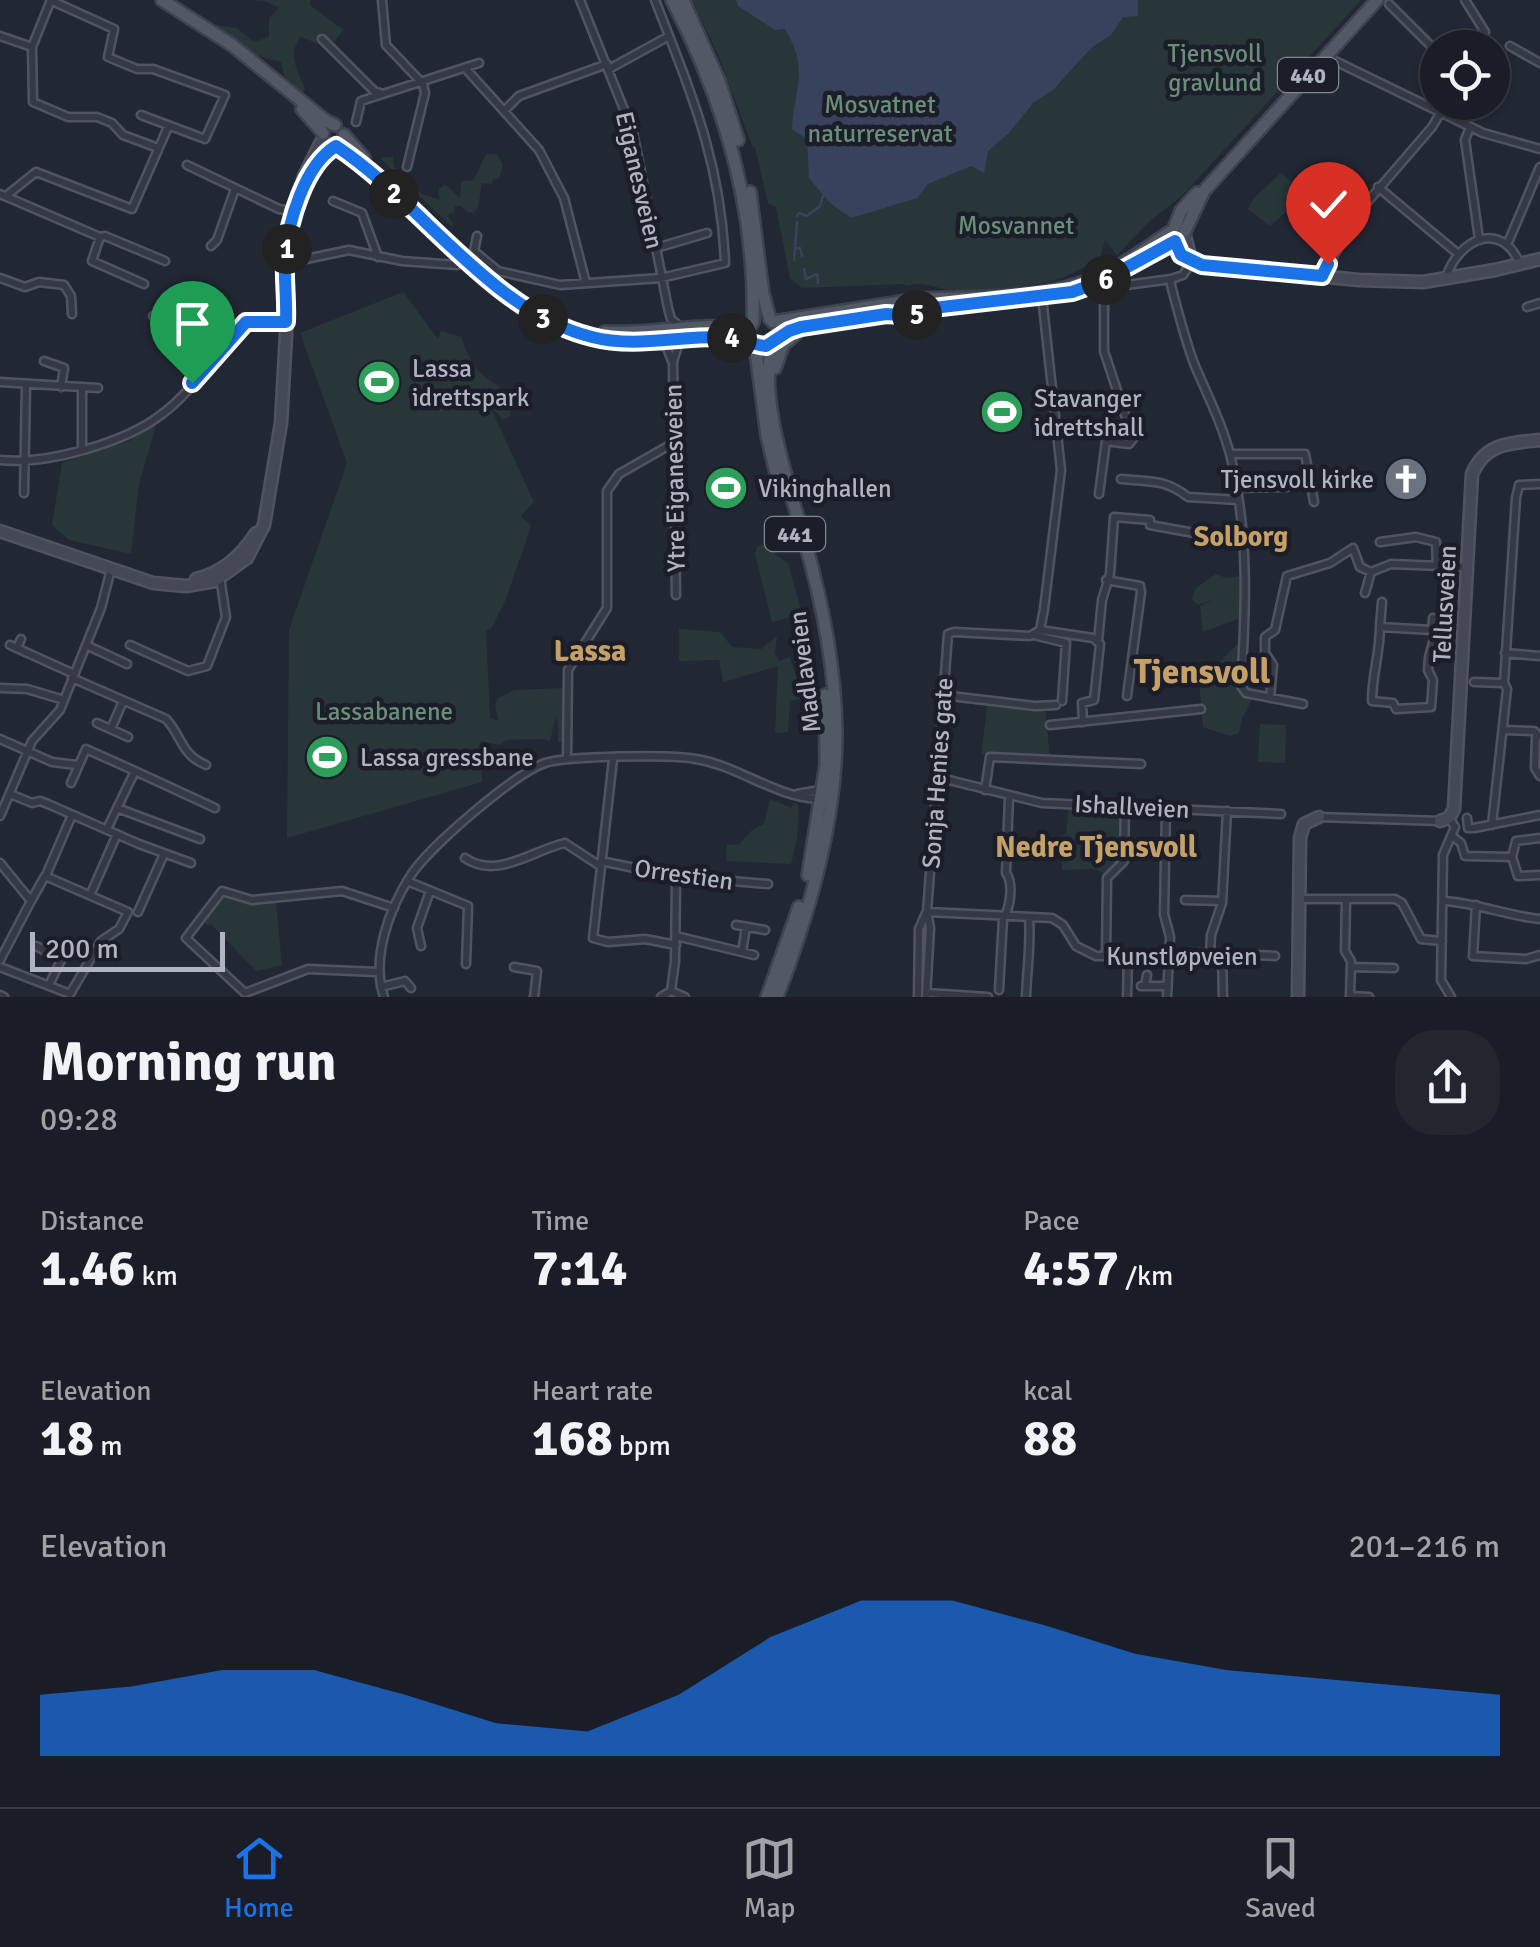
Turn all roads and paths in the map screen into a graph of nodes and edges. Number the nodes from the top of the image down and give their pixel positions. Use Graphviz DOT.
graph roads {
  1 [pos="51,0"];
  2 [pos="162,0"];
  3 [pos="382,0"];
  4 [pos="580,0"];
  5 [pos="655,0"];
  6 [pos="672,0"];
  7 [pos="683,0"];
  8 [pos="1465,0"];
  9 [pos="1383,2"];
  10 [pos="1484,30"];
  11 [pos="0,36"];
  12 [pos="669,36"];
  13 [pos="1420,36"];
  14 [pos="322,39"];
  15 [pos="32,46"];
  16 [pos="1510,46"];
  17 [pos="1331,60"];
  18 [pos="479,63"];
  19 [pos="1540,63"];
  20 [pos="608,67"];
  21 [pos="466,69"];
  22 [pos="424,84"];
  23 [pos="384,95"];
  24 [pos="1420,103"];
  25 [pos="505,110"];
  26 [pos="140,115"];
  27 [pos="1436,120"];
  28 [pos="1456,120"];
  29 [pos="356,122"];
  30 [pos="168,127"];
  31 [pos="1470,127"];
  32 [pos="332,137"];
  33 [pos="158,148"];
  34 [pos="1540,149"];
  35 [pos="187,166"];
  36 [pos="407,168"];
  37 [pos="1540,168"];
  38 [pos="1378,187"];
  39 [pos="236,189"];
  40 [pos="3,195"];
  41 [pos="1528,199"];
  42 [pos="333,201"];
  43 [pos="1540,204"];
  44 [pos="295,210"];
  45 [pos="707,233"];
  46 [pos="1177,235"];
  47 [pos="477,236"];
  48 [pos="100,237"];
  49 [pos="1478,239"];
  50 [pos="1506,244"];
  51 [pos="211,246"];
  52 [pos="655,248"];
  53 [pos="1458,253"];
  54 [pos="285,257"];
  55 [pos="378,257"];
  56 [pos="1540,259"];
  57 [pos="165,261"];
  58 [pos="1192,261"];
  59 [pos="1520,264"];
  60 [pos="457,265"];
  61 [pos="1322,276"];
  62 [pos="0,278"];
  63 [pos="661,278"];
  64 [pos="1171,279"];
  65 [pos="1446,279"];
  66 [pos="586,283"];
  67 [pos="144,284"];
  68 [pos="752,287"];
  69 [pos="1042,297"];
  70 [pos="197,304"];
  71 [pos="1540,304"];
  72 [pos="910,305"];
  73 [pos="1527,307"];
  74 [pos="668,308"];
  75 [pos="72,314"];
  76 [pos="153,316"];
  77 [pos="772,320"];
  78 [pos="286,322"];
  79 [pos="752,323"];
  80 [pos="709,326"];
  81 [pos="808,327"];
  82 [pos="184,329"];
  83 [pos="682,333"];
  84 [pos="657,336"];
  85 [pos="775,340"];
  86 [pos="754,343"];
  87 [pos="212,360"];
  88 [pos="44,361"];
  89 [pos="673,362"];
  90 [pos="0,382"];
  91 [pos="770,383"];
  92 [pos="26,384"];
  93 [pos="61,386"];
  94 [pos="82,388"];
  95 [pos="98,388"];
  96 [pos="1540,440"];
  97 [pos="674,442"];
  98 [pos="82,448"];
  99 [pos="1230,454"];
  100 [pos="0,460"];
  101 [pos="27,461"];
  102 [pos="1122,479"];
  103 [pos="1540,484"];
  104 [pos="1287,486"];
  105 [pos="1238,488"];
  106 [pos="24,492"];
  107 [pos="1099,494"];
  108 [pos="1238,500"];
  109 [pos="1314,502"];
  110 [pos="0,531"];
  111 [pos="1244,535"];
  112 [pos="1380,542"];
  113 [pos="1437,567"];
  114 [pos="1466,567"];
  115 [pos="1371,572"];
  116 [pos="121,573"];
  117 [pos="218,577"];
  118 [pos="1106,580"];
  119 [pos="1365,592"];
  120 [pos="676,594"];
  121 [pos="1382,602"];
  122 [pos="1433,618"];
  123 [pos="1380,627"];
  124 [pos="1432,630"];
  125 [pos="1037,632"];
  126 [pos="21,638"];
  127 [pos="1098,641"];
  128 [pos="86,644"];
  129 [pos="130,645"];
  130 [pos="1505,653"];
  131 [pos="1540,654"];
  132 [pos="127,664"];
  133 [pos="73,676"];
  134 [pos="1474,682"];
  135 [pos="1504,683"];
  136 [pos="0,688"];
  137 [pos="942,695"];
  138 [pos="1127,696"];
  139 [pos="1270,698"];
  140 [pos="64,700"];
  141 [pos="123,702"];
  142 [pos="1303,704"];
  143 [pos="1200,709"];
  144 [pos="1084,722"];
  145 [pos="97,723"];
  146 [pos="1050,725"];
  147 [pos="110,730"];
  148 [pos="1504,730"];
  149 [pos="1538,736"];
  150 [pos="128,737"];
  151 [pos="0,739"];
  152 [pos="180,745"];
  153 [pos="171,749"];
  154 [pos="29,750"];
  155 [pos="567,759"];
  156 [pos="613,759"];
  157 [pos="77,764"];
  158 [pos="1141,764"];
  159 [pos="206,765"];
  160 [pos="135,771"];
  161 [pos="1540,776"];
  162 [pos="937,777"];
  163 [pos="70,783"];
  164 [pos="985,790"];
  165 [pos="825,793"];
  166 [pos="10,794"];
  167 [pos="1009,797"];
  168 [pos="1125,806"];
  169 [pos="117,808"];
  170 [pos="215,808"];
  171 [pos="1166,808"];
  172 [pos="1227,812"];
  173 [pos="1281,814"];
  174 [pos="72,815"];
  175 [pos="1540,815"];
  176 [pos="0,816"];
  177 [pos="1320,817"];
  178 [pos="1467,818"];
  179 [pos="1445,820"];
  180 [pos="1492,825"];
  181 [pos="107,830"];
  182 [pos="116,834"];
  183 [pos="1452,836"];
  184 [pos="1540,838"];
  185 [pos="200,839"];
  186 [pos="164,854"];
  187 [pos="1512,857"];
  188 [pos="465,858"];
  189 [pos="191,862"];
  190 [pos="0,863"];
  191 [pos="601,863"];
  192 [pos="47,873"];
  193 [pos="1540,875"];
  194 [pos="673,876"];
  195 [pos="407,881"];
  196 [pos="768,884"];
  197 [pos="430,890"];
  198 [pos="92,891"];
  199 [pos="1300,899"];
  200 [pos="1185,900"];
  201 [pos="1222,900"];
  202 [pos="1346,900"];
  203 [pos="31,901"];
  204 [pos="1444,901"];
  205 [pos="1476,905"];
  206 [pos="394,908"];
  207 [pos="138,912"];
  208 [pos="927,912"];
  209 [pos="1006,916"];
  210 [pos="1029,917"];
  211 [pos="1540,919"];
  212 [pos="736,925"];
  213 [pos="746,927"];
  214 [pos="765,930"];
  215 [pos="676,941"];
  216 [pos="1442,941"];
  217 [pos="36,946"];
  218 [pos="421,946"];
  219 [pos="67,948"];
  220 [pos="742,952"];
  221 [pos="1210,953"];
  222 [pos="1169,954"];
  223 [pos="1540,954"];
  224 [pos="754,955"];
  225 [pos="1106,956"];
  226 [pos="1128,956"];
  227 [pos="1222,956"];
  228 [pos="1275,956"];
  229 [pos="60,959"];
  230 [pos="0,960"];
  231 [pos="466,964"];
  232 [pos="514,966"];
  233 [pos="1351,967"];
  234 [pos="0,968"];
  235 [pos="1394,968"];
  236 [pos="377,972"];
  237 [pos="1147,975"];
  238 [pos="49,985"];
  239 [pos="1167,986"];
  240 [pos="381,988"];
  241 [pos="411,988"];
  242 [pos="999,990"];
  243 [pos="671,991"];
  244 [pos="926,995"];
  245 [pos="958,995"];
  246 [pos="384,997"];
  247 [pos="534,997"];
  248 [pos="661,997"];
  249 [pos="685,997"];
  250 [pos="766,997"];
  251 [pos="777,997"];
  252 [pos="918,997"];
  253 [pos="988,997"];
  254 [pos="1026,997"];
  255 [pos="1127,997"];
  256 [pos="1167,997"];
  257 [pos="1223,997"];
  258 [pos="1298,997"];
  259 [pos="1350,997"];
  260 [pos="1369,997"];
  261 [pos="1450,997"];
  1 -- 15 [label="street"];
  1 -- 30 [label="street"];
  2 -- 32 [label="main road"];
  3 -- 22 [label="street"];
  4 -- 20 [label="street, Eiganesveien"];
  5 -- 12 [label="street"];
  6 -- 68 [label="main road, 441"];
  7 -- 77 [label="main road, 441"];
  8 -- 10 [label="street"];
  9 -- 13 [label="street"];
  9 -- 46 [label="main road, 440"];
  11 -- 15 [label="street"];
  12 -- 20 [label="street"];
  12 -- 63 [label="street"];
  14 -- 23 [label="street"];
  15 -- 33 [label="street"];
  16 -- 19 [label="street"];
  17 -- 24 [label="street"];
  18 -- 21 [label="street"];
  20 -- 25 [label="street"];
  20 -- 52 [label="street, Eiganesveien"];
  21 -- 22 [label="street"];
  21 -- 25 [label="street"];
  22 -- 23 [label="street"];
  22 -- 36 [label="street"];
  23 -- 29 [label="street"];
  25 -- 66 [label="street"];
  26 -- 30 [label="street"];
  27 -- 38 [label="street"];
  28 -- 31 [label="street"];
  30 -- 33 [label="street"];
  31 -- 34 [label="street"];
  31 -- 49 [label="street"];
  32 -- 44 [label="street"];
  32 -- 84 [label="main road"];
  33 -- 40 [label="street"];
  35 -- 39 [label="street"];
  37 -- 41 [label="street"];
  38 -- 53 [label="street"];
  38 -- 61 [label="street"];
  39 -- 44 [label="street"];
  39 -- 51 [label="street"];
  40 -- 48 [label="street"];
  41 -- 43 [label="street"];
  41 -- 50 [label="street"];
  42 -- 55 [label="street"];
  44 -- 54 [label="street"];
  45 -- 52 [label="street"];
  46 -- 58 [label="street"];
  46 -- 69 [label="main road, 440"];
  46 -- 72 [label="main road, 440"];
  47 -- 66 [label="street"];
  48 -- 57 [label="street"];
  48 -- 67 [label="street"];
  49 -- 50 [label="street"];
  49 -- 53 [label="street"];
  50 -- 59 [label="street"];
  52 -- 63 [label="street, Eiganesveien"];
  53 -- 65 [label="street"];
  54 -- 55 [label="street"];
  54 -- 78 [label="street"];
  55 -- 60 [label="street"];
  56 -- 59 [label="street"];
  58 -- 61 [label="street"];
  58 -- 64 [label="street"];
  59 -- 65 [label="street"];
  61 -- 65 [label="street"];
  62 -- 75 [label="street"];
  63 -- 66 [label="street"];
  63 -- 74 [label="street, Eiganesveien"];
  64 -- 99 [label="street"];
  64 -- 107 [label="street"];
  68 -- 79 [label="main road, 441"];
  68 -- 80 [label="main road"];
  69 -- 72 [label="main road, 440"];
  69 -- 125 [label="street"];
  70 -- 82 [label="street"];
  71 -- 73 [label="street"];
  72 -- 77 [label="main road, 440"];
  72 -- 81 [label="main road, 440"];
  74 -- 83 [label="street, Eiganesveien"];
  74 -- 84 [label="street"];
  76 -- 82 [label="street"];
  77 -- 79 [label="main road"];
  77 -- 85 [label="main road, 441"];
  78 -- 87 [label="street"];
  78 -- 117 [label="street"];
  79 -- 80 [label="main road"];
  79 -- 86 [label="main road, 441"];
  80 -- 83 [label="main road"];
  81 -- 85 [label="main road, 440"];
  81 -- 91 [label="main road"];
  82 -- 87 [label="street"];
  83 -- 84 [label="main road"];
  83 -- 86 [label="main road"];
  83 -- 89 [label="street, Ytre Eiganesveien"];
  84 -- 89 [label="street, Ytre Eiganesveien"];
  85 -- 86 [label="main road"];
  85 -- 91 [label="main road, Madlaveien / 441"];
  86 -- 165 [label="main road, Madlaveien / 441"];
  87 -- 98 [label="street"];
  88 -- 93 [label="street"];
  89 -- 97 [label="street, Ytre Eiganesveien"];
  90 -- 92 [label="street"];
  91 -- 165 [label="main road, Madlaveien / 441"];
  92 -- 93 [label="street"];
  92 -- 101 [label="street"];
  93 -- 94 [label="street"];
  94 -- 95 [label="street"];
  94 -- 98 [label="street"];
  96 -- 114 [label="street, Tellusveien"];
  97 -- 120 [label="street, Ytre Eiganesveien"];
  97 -- 155 [label="street"];
  98 -- 101 [label="street"];
  99 -- 105 [label="street"];
  99 -- 109 [label="street"];
  100 -- 101 [label="street"];
  101 -- 106 [label="street"];
  102 -- 108 [label="street"];
  103 -- 130 [label="street"];
  104 -- 105 [label="street"];
  105 -- 108 [label="street"];
  108 -- 111 [label="street"];
  110 -- 116 [label="street"];
  111 -- 118 [label="street"];
  111 -- 139 [label="street"];
  112 -- 113 [label="street"];
  113 -- 114 [label="street"];
  113 -- 115 [label="street"];
  114 -- 179 [label="street, Tellusveien"];
  115 -- 119 [label="street"];
  115 -- 139 [label="street"];
  116 -- 117 [label="street"];
  116 -- 128 [label="street"];
  117 -- 129 [label="street"];
  118 -- 127 [label="street"];
  118 -- 138 [label="street"];
  121 -- 123 [label="street"];
  122 -- 124 [label="street"];
  123 -- 124 [label="street"];
  123 -- 124 [label="street"];
  125 -- 127 [label="street"];
  125 -- 137 [label="street, Sonja Henies gate"];
  125 -- 137 [label="street"];
  126 -- 133 [label="street"];
  127 -- 144 [label="street"];
  128 -- 132 [label="street"];
  128 -- 133 [label="street"];
  130 -- 131 [label="street"];
  130 -- 135 [label="street"];
  133 -- 140 [label="street"];
  133 -- 141 [label="street"];
  134 -- 135 [label="street"];
  135 -- 148 [label="street"];
  136 -- 140 [label="street"];
  137 -- 162 [label="street, Sonja Henies gate"];
  139 -- 142 [label="street"];
  140 -- 154 [label="street"];
  141 -- 147 [label="street"];
  141 -- 152 [label="street"];
  143 -- 144 [label="street"];
  144 -- 146 [label="street"];
  145 -- 147 [label="street"];
  147 -- 150 [label="street"];
  148 -- 149 [label="street"];
  148 -- 180 [label="street"];
  149 -- 161 [label="street"];
  151 -- 154 [label="street"];
  152 -- 153 [label="street"];
  152 -- 159 [label="street"];
  154 -- 157 [label="street"];
  154 -- 166 [label="street"];
  155 -- 156 [label="street"];
  155 -- 195 [label="street"];
  156 -- 165 [label="street"];
  156 -- 191 [label="street, Orrestien"];
  157 -- 160 [label="street"];
  157 -- 163 [label="street"];
  158 -- 164 [label="street, Ishallveien"];
  160 -- 169 [label="street"];
  160 -- 170 [label="street"];
  162 -- 164 [label="street, Ishallveien"];
  162 -- 208 [label="street, Sonja Henies gate"];
  164 -- 167 [label="street, Ishallveien"];
  165 -- 250 [label="main road, Madlaveien / 441"];
  165 -- 251 [label="main road, Madlaveien / 441"];
  166 -- 174 [label="street"];
  166 -- 176 [label="street"];
  167 -- 168 [label="street, Ishallveien"];
  167 -- 209 [label="street"];
  168 -- 171 [label="street, Ishallveien"];
  168 -- 225 [label="street"];
  169 -- 181 [label="street"];
  169 -- 185 [label="street"];
  171 -- 172 [label="street, Ishallveien"];
  171 -- 222 [label="street"];
  172 -- 173 [label="street, Ishallveien"];
  172 -- 201 [label="street"];
  174 -- 181 [label="street"];
  174 -- 192 [label="street"];
  175 -- 180 [label="street"];
  177 -- 179 [label="street"];
  177 -- 199 [label="street"];
  178 -- 180 [label="street"];
  179 -- 183 [label="street"];
  181 -- 182 [label="street"];
  182 -- 186 [label="street"];
  182 -- 198 [label="street"];
  183 -- 187 [label="street"];
  183 -- 204 [label="street"];
  184 -- 187 [label="street"];
  186 -- 189 [label="street"];
  186 -- 207 [label="street"];
  187 -- 193 [label="street"];
  188 -- 191 [label="street, Orrestien"];
  190 -- 203 [label="street"];
  191 -- 194 [label="street, Orrestien"];
  191 -- 215 [label="street"];
  194 -- 196 [label="street, Orrestien"];
  194 -- 215 [label="street"];
  195 -- 197 [label="street"];
  195 -- 206 [label="street"];
  197 -- 218 [label="street"];
  197 -- 231 [label="street"];
  199 -- 202 [label="street"];
  199 -- 258 [label="street"];
  200 -- 201 [label="street"];
  201 -- 221 [label="street"];
  202 -- 216 [label="street"];
  202 -- 233 [label="street"];
  203 -- 230 [label="street"];
  203 -- 238 [label="street"];
  204 -- 205 [label="street"];
  204 -- 216 [label="street"];
  205 -- 211 [label="street"];
  205 -- 223 [label="street"];
  206 -- 236 [label="street"];
  206 -- 236 [label="street"];
  208 -- 209 [label="street, Kunstløpveien"];
  208 -- 244 [label="street, Sonja Henies gate"];
  208 -- 252 [label="street, Sonja Henies gate"];
  209 -- 210 [label="street, Kunstløpveien"];
  209 -- 242 [label="street"];
  210 -- 225 [label="street, Kunstløpveien"];
  210 -- 254 [label="street"];
  212 -- 213 [label="street"];
  213 -- 214 [label="street"];
  213 -- 220 [label="street"];
  215 -- 220 [label="street"];
  215 -- 243 [label="street"];
  216 -- 261 [label="street"];
  217 -- 229 [label="street"];
  219 -- 229 [label="street"];
  220 -- 224 [label="street"];
  221 -- 222 [label="street, Kunstløpveien"];
  221 -- 227 [label="street, Kunstløpveien"];
  222 -- 226 [label="street, Kunstløpveien"];
  222 -- 239 [label="street"];
  225 -- 226 [label="street, Kunstløpveien"];
  226 -- 255 [label="street"];
  227 -- 228 [label="street, Kunstløpveien"];
  227 -- 257 [label="street"];
  229 -- 238 [label="street"];
  232 -- 247 [label="street"];
  233 -- 235 [label="street"];
  233 -- 259 [label="street"];
  234 -- 238 [label="street"];
  236 -- 240 [label="street"];
  237 -- 239 [label="street"];
  239 -- 256 [label="street"];
  240 -- 241 [label="street"];
  240 -- 246 [label="street"];
  243 -- 248 [label="street"];
  243 -- 249 [label="street"];
  244 -- 245 [label="street"];
  245 -- 253 [label="street"];
  259 -- 260 [label="street"];
}
